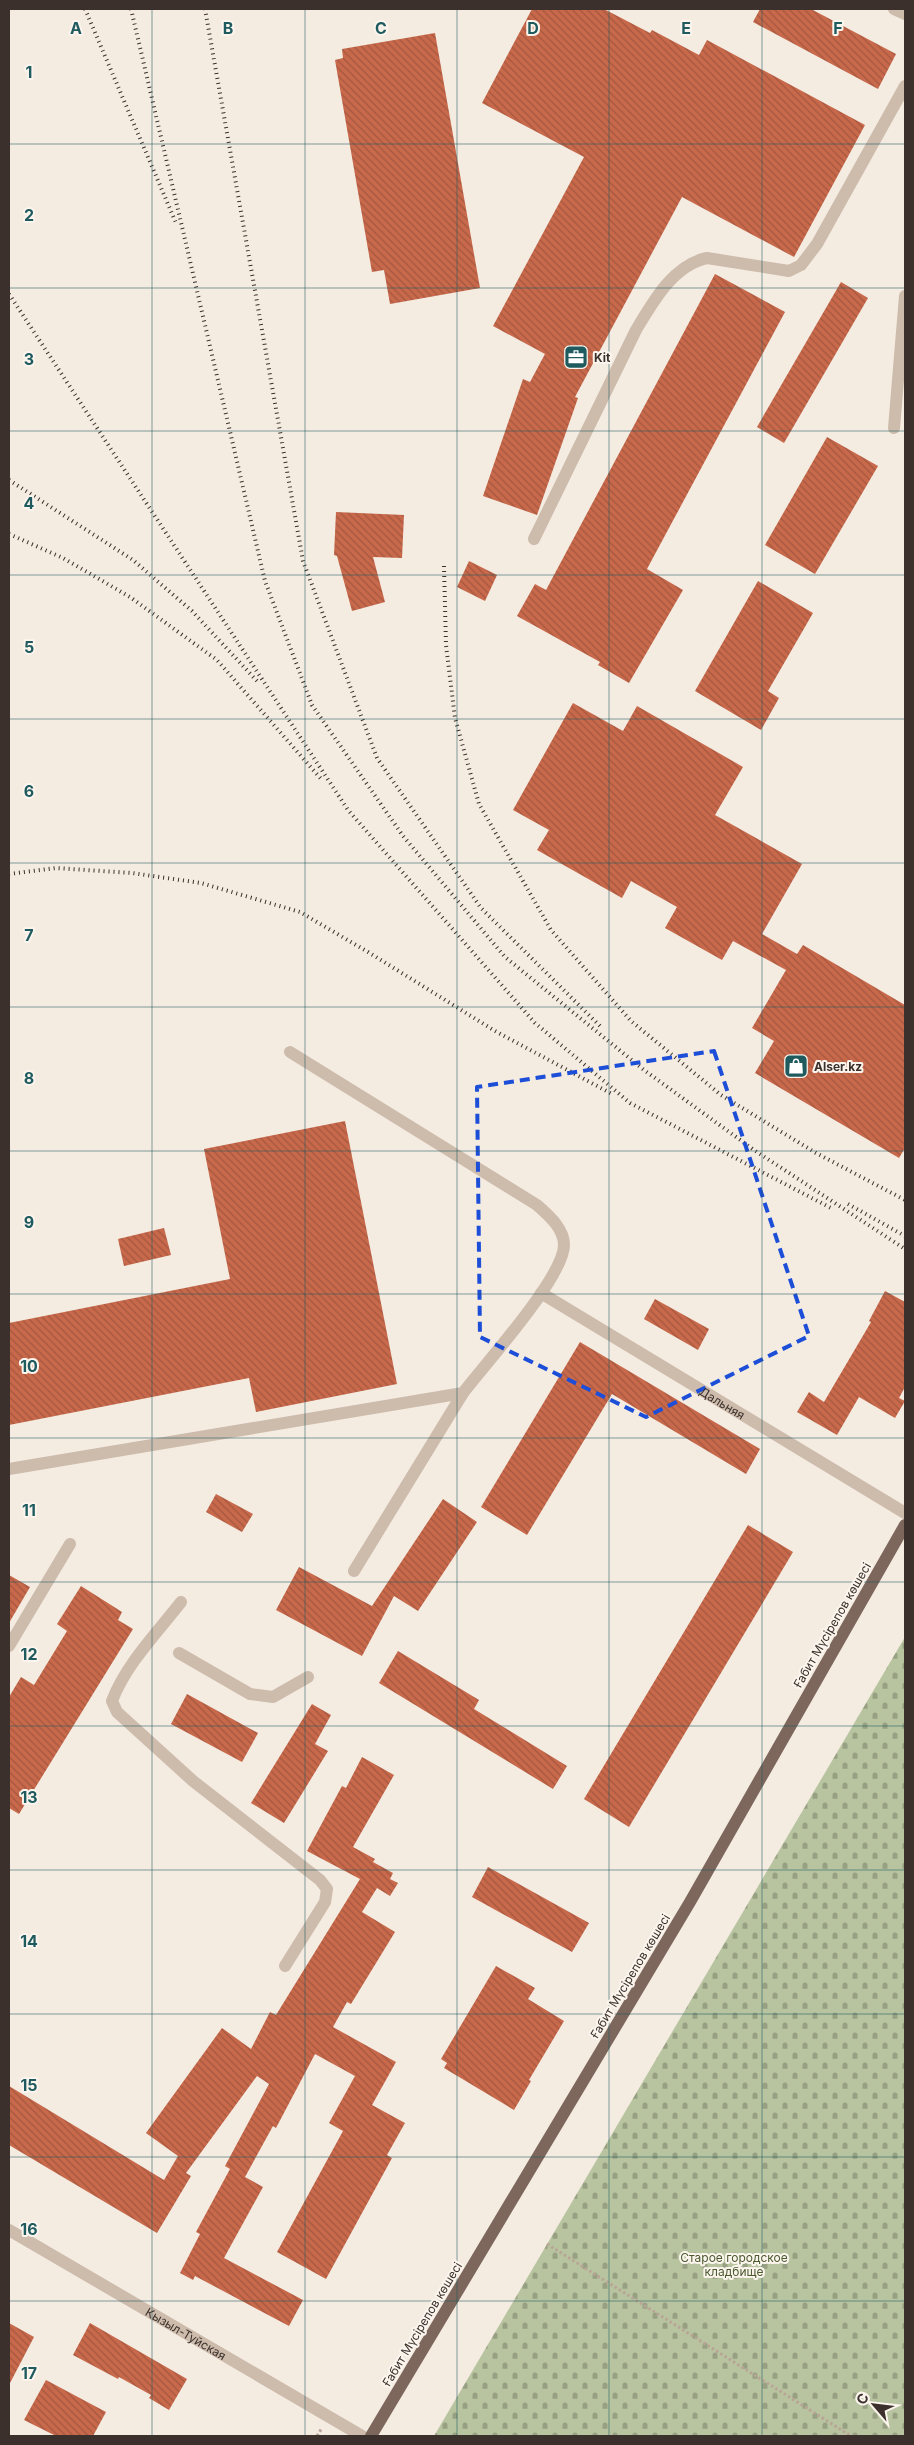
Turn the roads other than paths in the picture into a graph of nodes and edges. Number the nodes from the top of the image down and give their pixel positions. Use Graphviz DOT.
graph roads {
  1 [pos="894,9"];
  2 [pos="905,14"];
  3 [pos="905,86"];
  4 [pos="905,296"];
  5 [pos="894,428"];
  6 [pos="534,539"];
  7 [pos="290,1052"];
  8 [pos="541,1293"];
  9 [pos="463,1393"];
  10 [pos="9,1469"];
  11 [pos="905,1513"];
  12 [pos="905,1525"];
  13 [pos="70,1544"];
  14 [pos="354,1572"];
  15 [pos="181,1602"];
  16 [pos="9,1646"];
  17 [pos="179,1653"];
  18 [pos="308,1677"];
  19 [pos="285,1966"];
  20 [pos="9,2230"];
  21 [pos="362,2436"];
  22 [pos="371,2436"];
  1 -- 2 [label="street"];
  3 -- 6 [label="street"];
  4 -- 5 [label="street"];
  7 -- 8 [label="street"];
  8 -- 9 [label="street"];
  8 -- 11 [label="street, Дальняя"];
  9 -- 10 [label="street"];
  9 -- 14 [label="street"];
  12 -- 22 [label="main road, Ғабит Мүсірепов көшесі"];
  13 -- 16 [label="street"];
  15 -- 19 [label="street"];
  17 -- 18 [label="street"];
  20 -- 21 [label="street, Кызыл-Туйская"];
}
